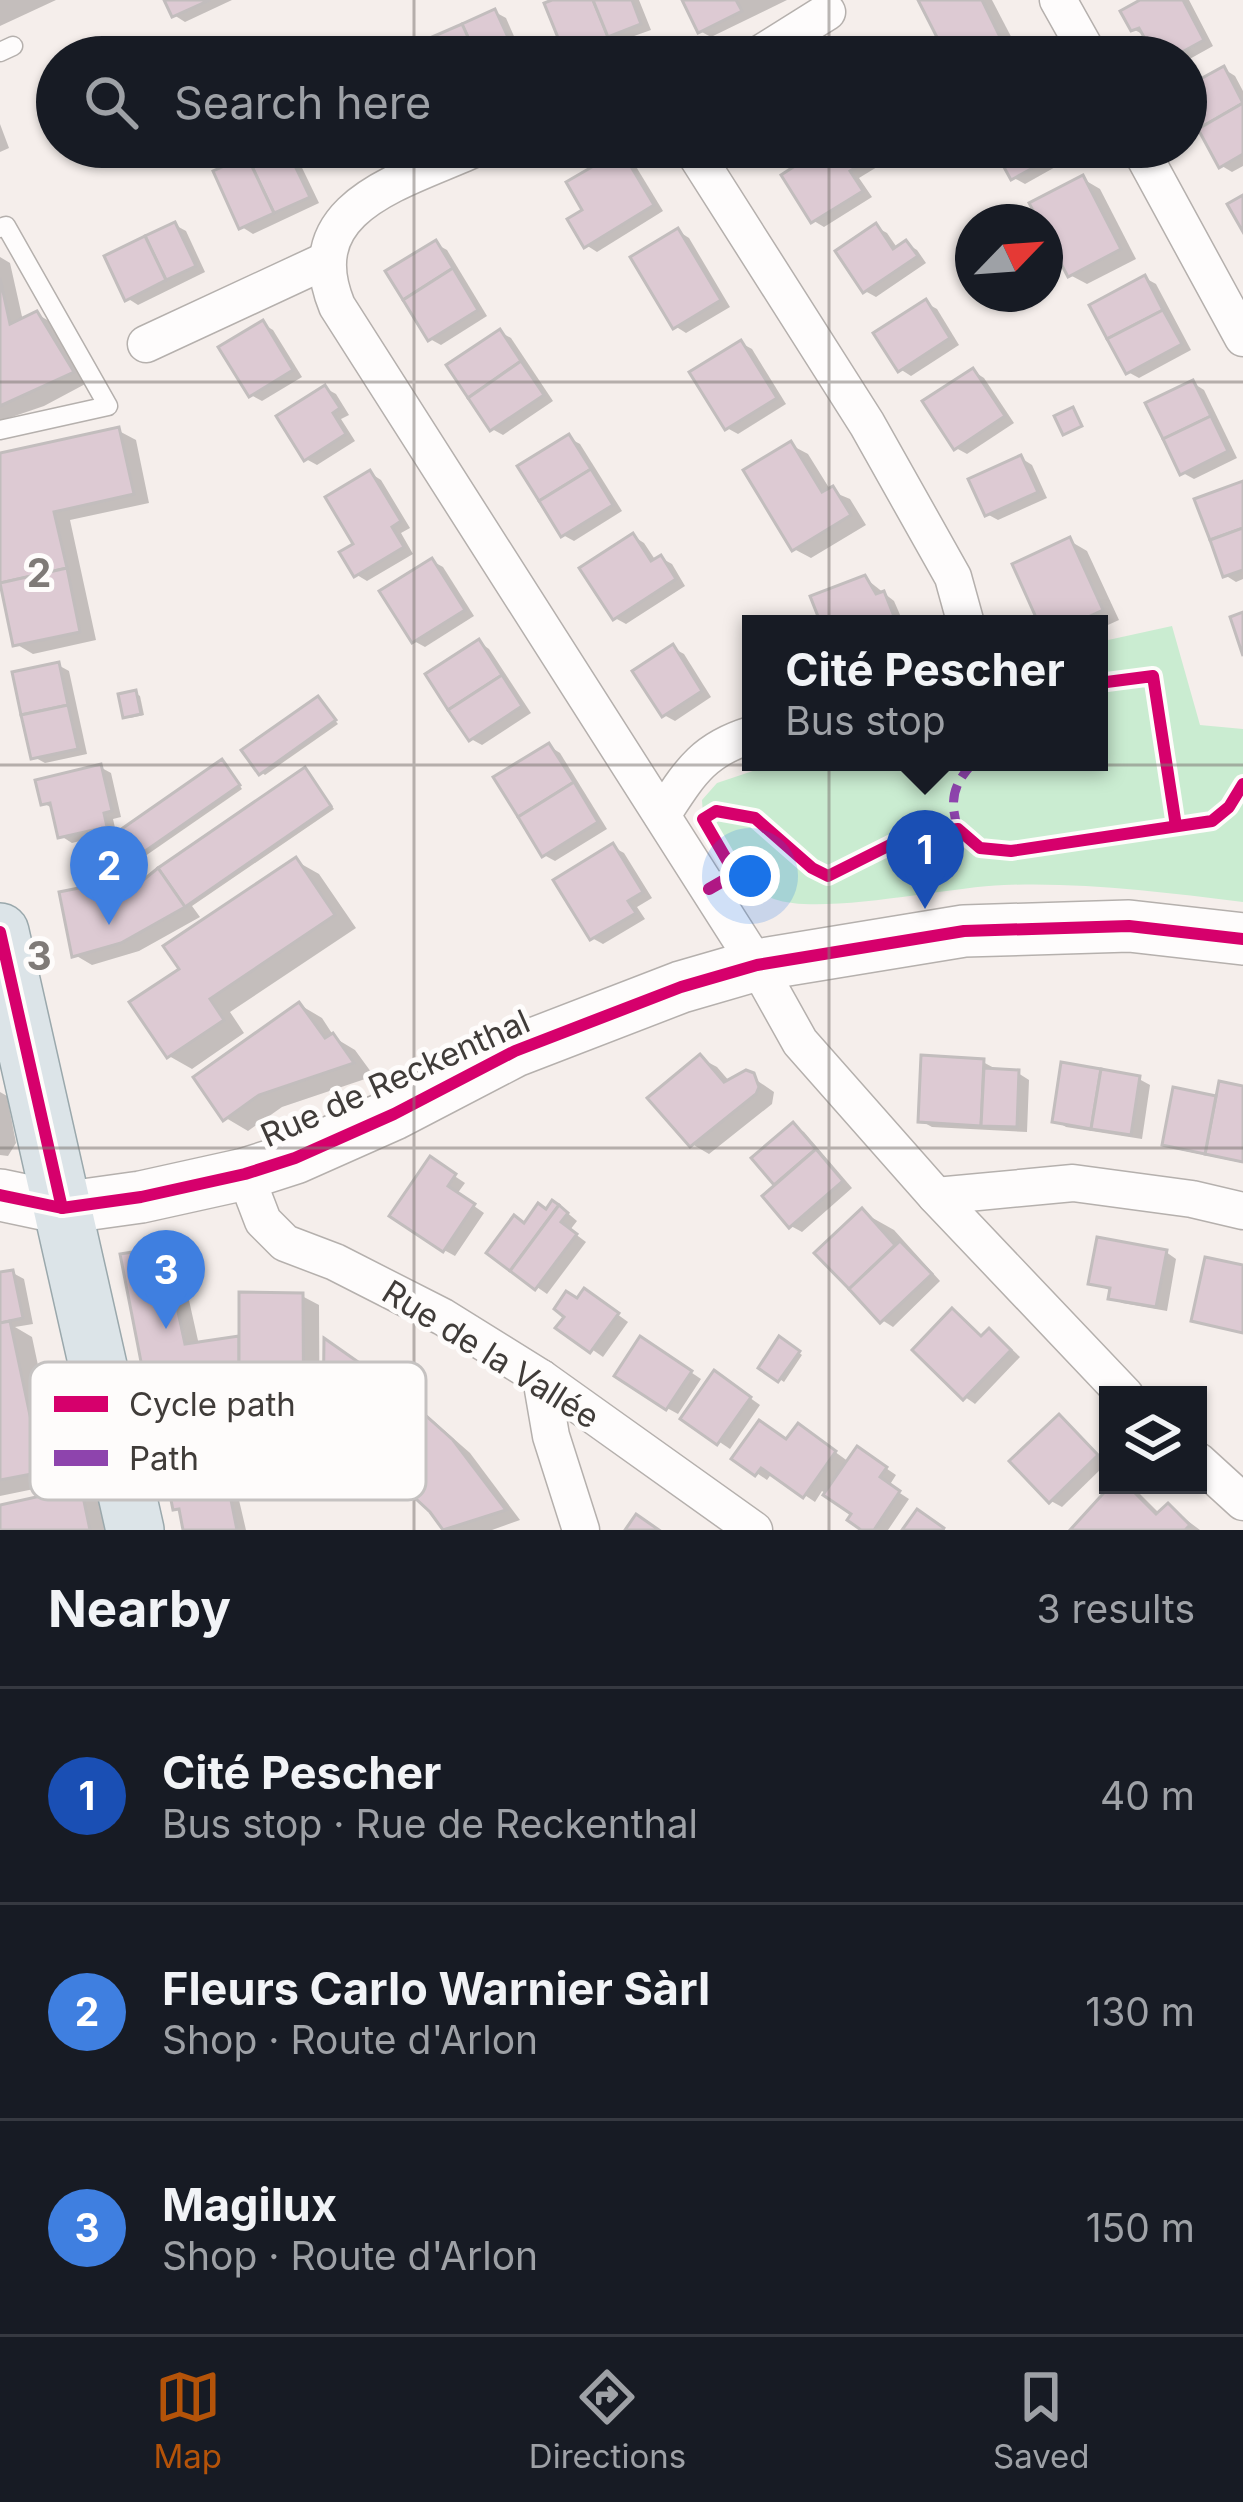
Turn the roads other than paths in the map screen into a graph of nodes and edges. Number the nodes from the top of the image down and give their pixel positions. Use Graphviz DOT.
graph roads {
  1 [pos="1058,0"];
  2 [pos="827,12"];
  3 [pos="789,36"];
  4 [pos="1078,36"];
  5 [pos="433,168"];
  6 [pos="705,168"];
  7 [pos="1150,168"];
  8 [pos="0,227"];
  9 [pos="327,260"];
  10 [pos="1243,337"];
  11 [pos="146,344"];
  12 [pos="0,430"];
  13 [pos="964,615"];
  14 [pos="742,737"];
  15 [pos="662,815"];
  16 [pos="0,932"];
  17 [pos="1243,939"];
  18 [pos="758,964"];
  19 [pos="245,1174"];
  20 [pos="0,1195"];
  21 [pos="936,1196"];
  22 [pos="62,1208"];
  23 [pos="1243,1211"];
  24 [pos="96,1362"];
  25 [pos="541,1378"];
  26 [pos="1116,1386"];
  27 [pos="1207,1469"];
  28 [pos="127,1500"];
  29 [pos="1243,1502"];
  30 [pos="134,1530"];
  31 [pos="581,1530"];
  32 [pos="754,1530"];
  1 -- 4 [label="street"];
  2 -- 3 [label="street"];
  5 -- 9 [label="street"];
  6 -- 13 [label="street"];
  7 -- 10 [label="street"];
  8 -- 12 [label="lane"];
  9 -- 11 [label="street"];
  9 -- 15 [label="street"];
  14 -- 15 [label="street"];
  15 -- 18 [label="street"];
  16 -- 22 [label="main road"];
  17 -- 18 [label="main road, Rue de Reckenthal"];
  18 -- 19 [label="main road, Rue de Reckenthal"];
  18 -- 21 [label="street"];
  19 -- 22 [label="main road, Rue de Reckenthal"];
  19 -- 25 [label="street, Rue de la Vallée"];
  20 -- 22 [label="main road, Rue de Reckenthal"];
  21 -- 23 [label="street"];
  21 -- 26 [label="street"];
  22 -- 24 [label="main road"];
  25 -- 31 [label="street"];
  25 -- 32 [label="street, Rue de la Vallée"];
  27 -- 29 [label="street"];
  28 -- 30 [label="main road"];
}
